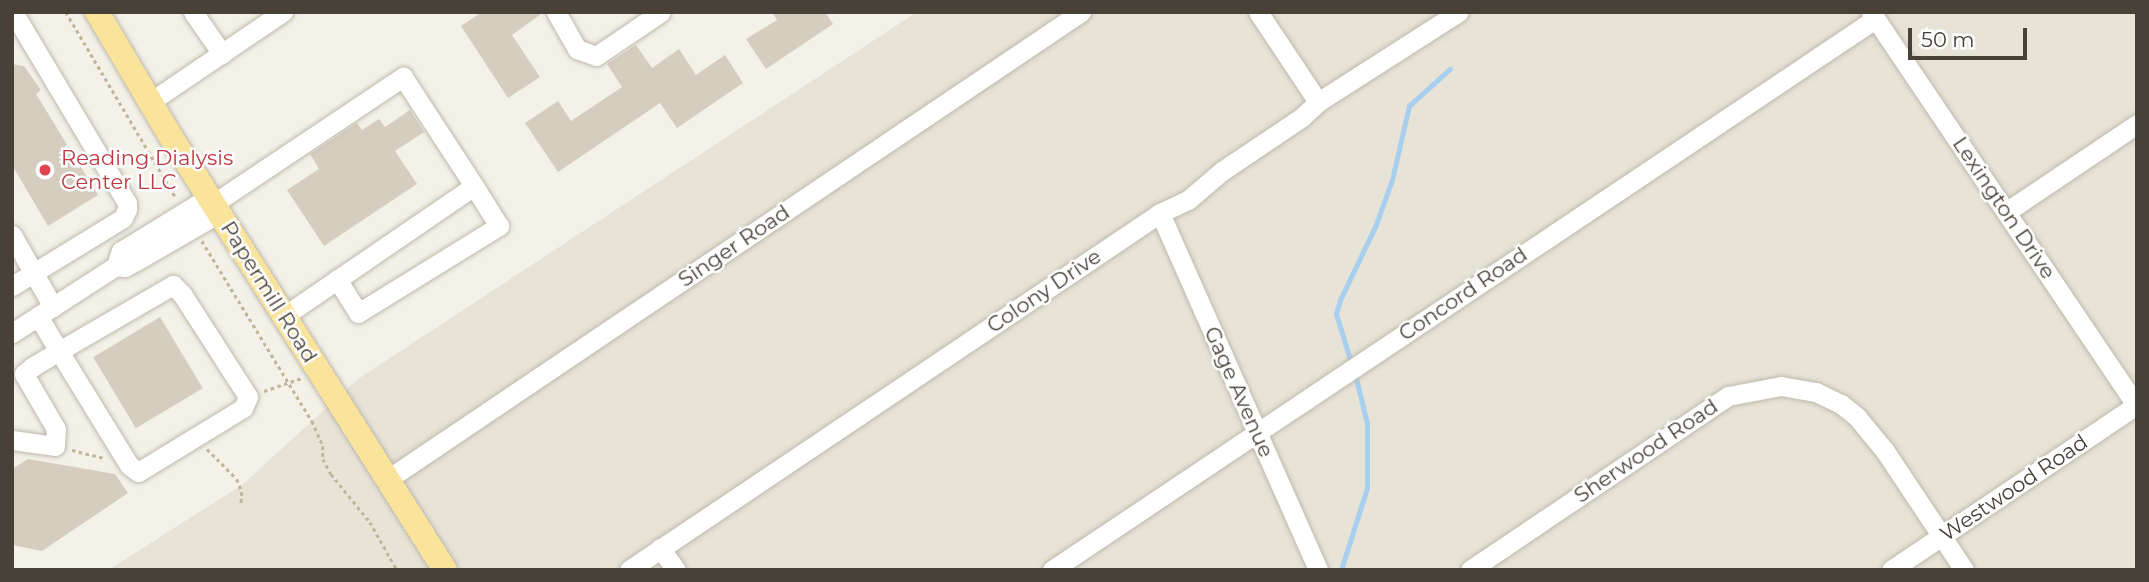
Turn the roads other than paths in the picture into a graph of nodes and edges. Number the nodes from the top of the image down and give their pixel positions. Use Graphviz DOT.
graph roads {
  1 [pos="13,12"];
  2 [pos="97,12"];
  3 [pos="193,12"];
  4 [pos="283,12"];
  5 [pos="661,12"];
  6 [pos="1081,12"];
  7 [pos="1258,12"];
  8 [pos="1459,12"];
  9 [pos="564,15"];
  10 [pos="1873,16"];
  11 [pos="257,19"];
  12 [pos="222,54"];
  13 [pos="150,102"];
  14 [pos="1318,102"];
  15 [pos="2137,124"];
  16 [pos="474,186"];
  17 [pos="214,205"];
  18 [pos="2006,212"];
  19 [pos="1160,213"];
  20 [pos="12,235"];
  21 [pos="33,272"];
  22 [pos="337,279"];
  23 [pos="12,286"];
  24 [pos="45,312"];
  25 [pos="284,316"];
  26 [pos="12,333"];
  27 [pos="59,351"];
  28 [pos="2136,405"];
  29 [pos="1256,432"];
  30 [pos="12,440"];
  31 [pos="388,479"];
  32 [pos="1942,537"];
  33 [pos="660,548"];
  34 [pos="445,570"];
  35 [pos="629,570"];
  36 [pos="676,570"];
  37 [pos="1052,570"];
  38 [pos="1318,570"];
  39 [pos="1470,570"];
  40 [pos="1891,570"];
  41 [pos="1964,570"];
  1 -- 21 [label="street"];
  2 -- 13 [label="main road, Papermill Road"];
  3 -- 12 [label="street"];
  4 -- 11 [label="street"];
  5 -- 9 [label="street"];
  6 -- 31 [label="street, Singer Road"];
  7 -- 14 [label="street"];
  8 -- 14 [label="street, Colony Drive"];
  10 -- 18 [label="street, Lexington Drive"];
  10 -- 29 [label="street, Concord Road"];
  11 -- 12 [label="street"];
  12 -- 13 [label="street"];
  13 -- 17 [label="main road, Papermill Road"];
  14 -- 19 [label="street, Colony Drive"];
  15 -- 18 [label="street"];
  16 -- 17 [label="street"];
  16 -- 22 [label="street"];
  16 -- 22 [label="street"];
  17 -- 24 [label="street"];
  17 -- 25 [label="main road, Papermill Road"];
  18 -- 28 [label="street, Lexington Drive"];
  19 -- 29 [label="street, Gage Avenue"];
  19 -- 33 [label="street, Colony Drive"];
  20 -- 21 [label="street"];
  21 -- 23 [label="street"];
  21 -- 24 [label="street"];
  22 -- 25 [label="street"];
  24 -- 26 [label="street"];
  24 -- 27 [label="street"];
  25 -- 31 [label="main road, Papermill Road"];
  27 -- 27 [label="street"];
  27 -- 30 [label="street"];
  28 -- 32 [label="street, Westwood Road"];
  29 -- 37 [label="street, Concord Road"];
  29 -- 38 [label="street, Gage Avenue"];
  31 -- 34 [label="main road, Papermill Road"];
  32 -- 39 [label="street, Sherwood Road"];
  32 -- 40 [label="street, Westwood Road"];
  32 -- 41 [label="street, Sherwood Road"];
  33 -- 35 [label="street, Colony Drive"];
  33 -- 36 [label="street"];
}
